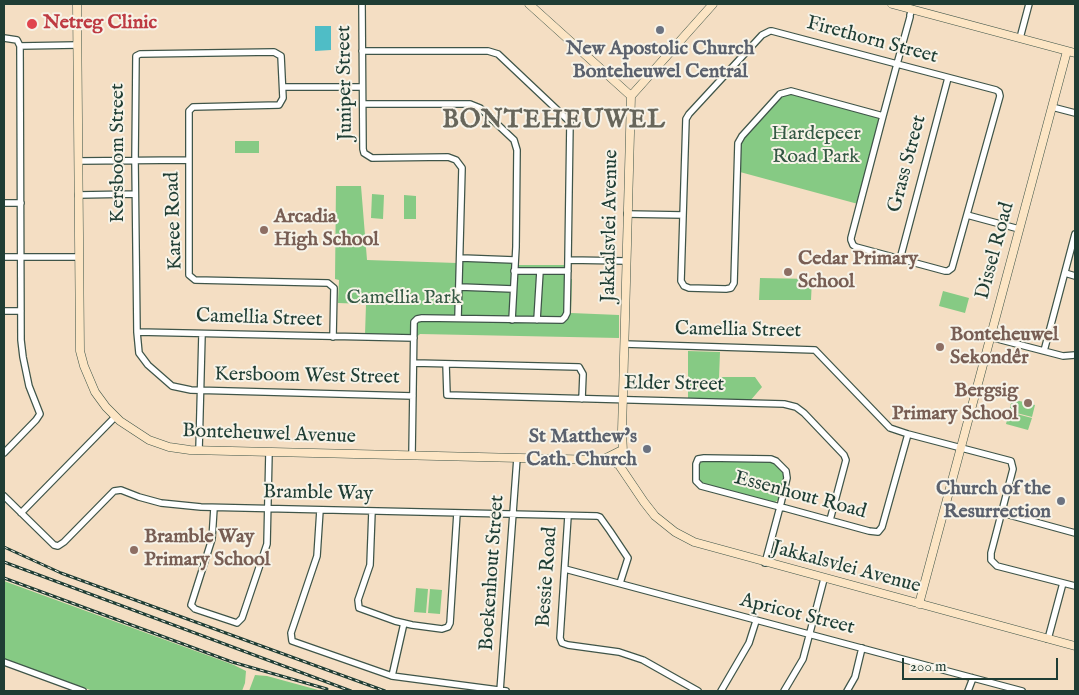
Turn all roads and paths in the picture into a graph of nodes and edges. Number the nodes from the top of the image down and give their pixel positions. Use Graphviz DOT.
graph roads {
  1 [pos="77,4"];
  2 [pos="362,4"];
  3 [pos="529,4"];
  4 [pos="713,4"];
  5 [pos="892,4"];
  6 [pos="1029,4"];
  7 [pos="912,9"];
  8 [pos="4,38"];
  9 [pos="1020,38"];
  10 [pos="77,45"];
  11 [pos="20,46"];
  12 [pos="362,51"];
  13 [pos="1071,52"];
  14 [pos="897,64"];
  15 [pos="948,78"];
  16 [pos="283,87"];
  17 [pos="362,87"];
  18 [pos="631,96"];
  19 [pos="362,104"];
  20 [pos="1052,107"];
  21 [pos="1075,113"];
  22 [pos="883,116"];
  23 [pos="189,160"];
  24 [pos="135,161"];
  25 [pos="78,162"];
  26 [pos="135,194"];
  27 [pos="78,195"];
  28 [pos="4,203"];
  29 [pos="22,203"];
  30 [pos="627,214"];
  31 [pos="683,215"];
  32 [pos="968,215"];
  33 [pos="1019,229"];
  34 [pos="1075,234"];
  35 [pos="4,257"];
  36 [pos="78,257"];
  37 [pos="21,258"];
  38 [pos="461,258"];
  39 [pos="900,259"];
  40 [pos="514,260"];
  41 [pos="568,260"];
  42 [pos="626,261"];
  43 [pos="514,271"];
  44 [pos="540,271"];
  45 [pos="568,271"];
  46 [pos="1065,273"];
  47 [pos="1075,276"];
  48 [pos="460,287"];
  49 [pos="513,289"];
  50 [pos="4,311"];
  51 [pos="21,311"];
  52 [pos="458,318"];
  53 [pos="512,320"];
  54 [pos="537,320"];
  55 [pos="136,332"];
  56 [pos="202,334"];
  57 [pos="332,337"];
  58 [pos="990,337"];
  59 [pos="414,338"];
  60 [pos="624,344"];
  61 [pos="1044,351"];
  62 [pos="1075,355"];
  63 [pos="414,363"];
  64 [pos="446,364"];
  65 [pos="200,390"];
  66 [pos="413,396"];
  67 [pos="582,399"];
  68 [pos="623,400"];
  69 [pos="115,417"];
  70 [pos="908,434"];
  71 [pos="961,447"];
  72 [pos="199,450"];
  73 [pos="269,452"];
  74 [pos="4,454"];
  75 [pos="412,455"];
  76 [pos="517,458"];
  77 [pos="619,458"];
  78 [pos="4,497"];
  79 [pos="780,507"];
  80 [pos="214,508"];
  81 [pos="268,509"];
  82 [pos="320,510"];
  83 [pos="372,511"];
  84 [pos="21,513"];
  85 [pos="457,513"];
  86 [pos="1002,513"];
  87 [pos="513,515"];
  88 [pos="568,516"];
  89 [pos="830,520"];
  90 [pos="1075,533"];
  91 [pos="765,563"];
  92 [pos="565,569"];
  93 [pos="824,579"];
  94 [pos="1063,582"];
  95 [pos="620,583"];
  96 [pos="1075,586"];
  97 [pos="919,604"];
  98 [pos="756,621"];
  99 [pos="404,623"];
  100 [pos="809,634"];
  101 [pos="1048,639"];
  102 [pos="1075,646"];
  103 [pos="862,648"];
  104 [pos="4,662"];
  105 [pos="392,676"];
  106 [pos="973,678"];
  107 [pos="83,691"];
  108 [pos="500,691"];
  109 [pos="506,691"];
  110 [pos="698,691"];
  111 [pos="720,691"];
  112 [pos="784,691"];
  113 [pos="847,691"];
  114 [pos="968,691"];
  115 [pos="1022,691"];
  1 -- 10 [label="street, Bonteheuwel Avenue"];
  2 -- 12 [label="street, Juniper Street"];
  3 -- 18 [label="street"];
  4 -- 18 [label="street"];
  5 -- 7 [label="street"];
  6 -- 9 [label="street"];
  7 -- 9 [label="street"];
  7 -- 14 [label="street"];
  8 -- 11 [label="street"];
  9 -- 13 [label="street"];
  10 -- 11 [label="street"];
  10 -- 25 [label="street, Bonteheuwel Avenue"];
  11 -- 29 [label="street"];
  12 -- 17 [label="street, Juniper Street"];
  12 -- 41 [label="street"];
  13 -- 20 [label="street, Dissel Road"];
  14 -- 15 [label="street, Firethorn Street"];
  14 -- 22 [label="street"];
  14 -- 31 [label="street, Firethorn Street"];
  15 -- 32 [label="street, Firethorn Street"];
  15 -- 39 [label="street, Grass Street"];
  16 -- 17 [label="street"];
  16 -- 23 [label="street, Karee Road"];
  16 -- 24 [label="street, Kersboom Street"];
  17 -- 19 [label="street, Juniper Street"];
  18 -- 30 [label="street, Jakkalsvlei Avenue"];
  19 -- 38 [label="street, Juniper Street"];
  19 -- 40 [label="street"];
  20 -- 21 [label="street"];
  20 -- 33 [label="street, Dissel Road"];
  22 -- 31 [label="street"];
  22 -- 39 [label="street"];
  23 -- 24 [label="street"];
  23 -- 57 [label="street, Karee Road"];
  24 -- 25 [label="street"];
  24 -- 26 [label="street, Kersboom Street"];
  25 -- 27 [label="street, Bonteheuwel Avenue"];
  26 -- 27 [label="street"];
  26 -- 55 [label="street, Kersboom Street"];
  27 -- 36 [label="street, Bonteheuwel Avenue"];
  28 -- 29 [label="street"];
  29 -- 37 [label="street"];
  30 -- 31 [label="street"];
  30 -- 42 [label="street, Jakkalsvlei Avenue"];
  32 -- 33 [label="street"];
  32 -- 39 [label="street, Firethorn Street"];
  33 -- 58 [label="street, Dissel Road"];
  34 -- 46 [label="street"];
  35 -- 37 [label="street"];
  36 -- 37 [label="street"];
  36 -- 69 [label="street, Bonteheuwel Avenue"];
  37 -- 51 [label="street"];
  38 -- 40 [label="street"];
  38 -- 48 [label="street"];
  40 -- 43 [label="street"];
  41 -- 42 [label="street"];
  41 -- 45 [label="street"];
  42 -- 60 [label="street, Jakkalsvlei Avenue"];
  43 -- 44 [label="street"];
  43 -- 49 [label="street"];
  44 -- 45 [label="street"];
  44 -- 54 [label="street"];
  45 -- 54 [label="street"];
  46 -- 47 [label="street"];
  46 -- 61 [label="street"];
  48 -- 49 [label="street"];
  48 -- 52 [label="street"];
  49 -- 53 [label="street"];
  50 -- 51 [label="street"];
  51 -- 74 [label="street"];
  52 -- 53 [label="street"];
  52 -- 59 [label="street"];
  53 -- 54 [label="street"];
  55 -- 56 [label="street, Camellia Street"];
  55 -- 65 [label="street, Kersboom Street"];
  56 -- 57 [label="street, Camellia Street"];
  56 -- 65 [label="street"];
  57 -- 59 [label="street, Camellia Street"];
  58 -- 61 [label="street"];
  58 -- 71 [label="street, Dissel Road"];
  59 -- 63 [label="street"];
  60 -- 68 [label="street, Jakkalsvlei Avenue"];
  60 -- 70 [label="street, Camellia Street"];
  61 -- 62 [label="street"];
  63 -- 64 [label="street"];
  63 -- 66 [label="street"];
  64 -- 67 [label="street, Elder Street"];
  64 -- 67 [label="street"];
  65 -- 66 [label="street, Kersboom West Street"];
  65 -- 72 [label="street"];
  66 -- 75 [label="street"];
  67 -- 68 [label="street, Elder Street"];
  68 -- 77 [label="street, Jakkalsvlei Avenue"];
  68 -- 89 [label="street, Elder Street"];
  69 -- 72 [label="street, Bonteheuwel Avenue"];
  69 -- 84 [label="street"];
  70 -- 71 [label="street, Camellia Street"];
  70 -- 89 [label="street, Essenhout Road"];
  71 -- 86 [label="street, Camellia Street"];
  71 -- 97 [label="street, Dissel Road"];
  72 -- 73 [label="street, Bonteheuwel Avenue"];
  73 -- 75 [label="street, Bonteheuwel Avenue"];
  73 -- 81 [label="street"];
  75 -- 76 [label="street, Bonteheuwel Avenue"];
  76 -- 77 [label="street, Bonteheuwel Avenue"];
  76 -- 87 [label="street, Boekenhout Street"];
  77 -- 91 [label="street, Jakkalsvlei Avenue"];
  78 -- 84 [label="street, Bramble Way"];
  79 -- 79 [label="street, Essenhout Road"];
  79 -- 89 [label="street, Essenhout Road"];
  79 -- 91 [label="street"];
  80 -- 81 [label="street, Bramble Way"];
  80 -- 81 [label="street"];
  80 -- 84 [label="street, Bramble Way"];
  81 -- 82 [label="street, Bramble Way"];
  82 -- 83 [label="street, Bramble Way"];
  82 -- 105 [label="street"];
  83 -- 85 [label="street, Bramble Way"];
  83 -- 99 [label="street"];
  85 -- 87 [label="street, Bramble Way"];
  85 -- 99 [label="street"];
  86 -- 90 [label="street"];
  86 -- 94 [label="street, Camellia Street"];
  87 -- 88 [label="street, Bramble Way"];
  87 -- 108 [label="street, Boekenhout Street"];
  88 -- 92 [label="street, Bessie Road"];
  88 -- 95 [label="street, Bramble Way"];
  91 -- 93 [label="street, Jakkalsvlei Avenue"];
  92 -- 95 [label="street, Apricot Street"];
  92 -- 110 [label="street, Bessie Road"];
  93 -- 97 [label="street, Jakkalsvlei Avenue"];
  93 -- 100 [label="street"];
  94 -- 96 [label="street, Camellia Street"];
  94 -- 101 [label="street"];
  95 -- 98 [label="street, Apricot Street"];
  97 -- 101 [label="street, Jakkalsvlei Avenue"];
  98 -- 100 [label="street, Apricot Street"];
  98 -- 111 [label="street"];
  99 -- 105 [label="street"];
  100 -- 103 [label="street, Apricot Street"];
  100 -- 112 [label="street"];
  101 -- 102 [label="street, Jakkalsvlei Avenue"];
  103 -- 106 [label="street, Apricot Street"];
  103 -- 113 [label="street"];
  104 -- 107 [label="street"];
  105 -- 108 [label="street"];
  106 -- 114 [label="street"];
  106 -- 115 [label="street, Apricot Street"];
  108 -- 109 [label="street"];
}
